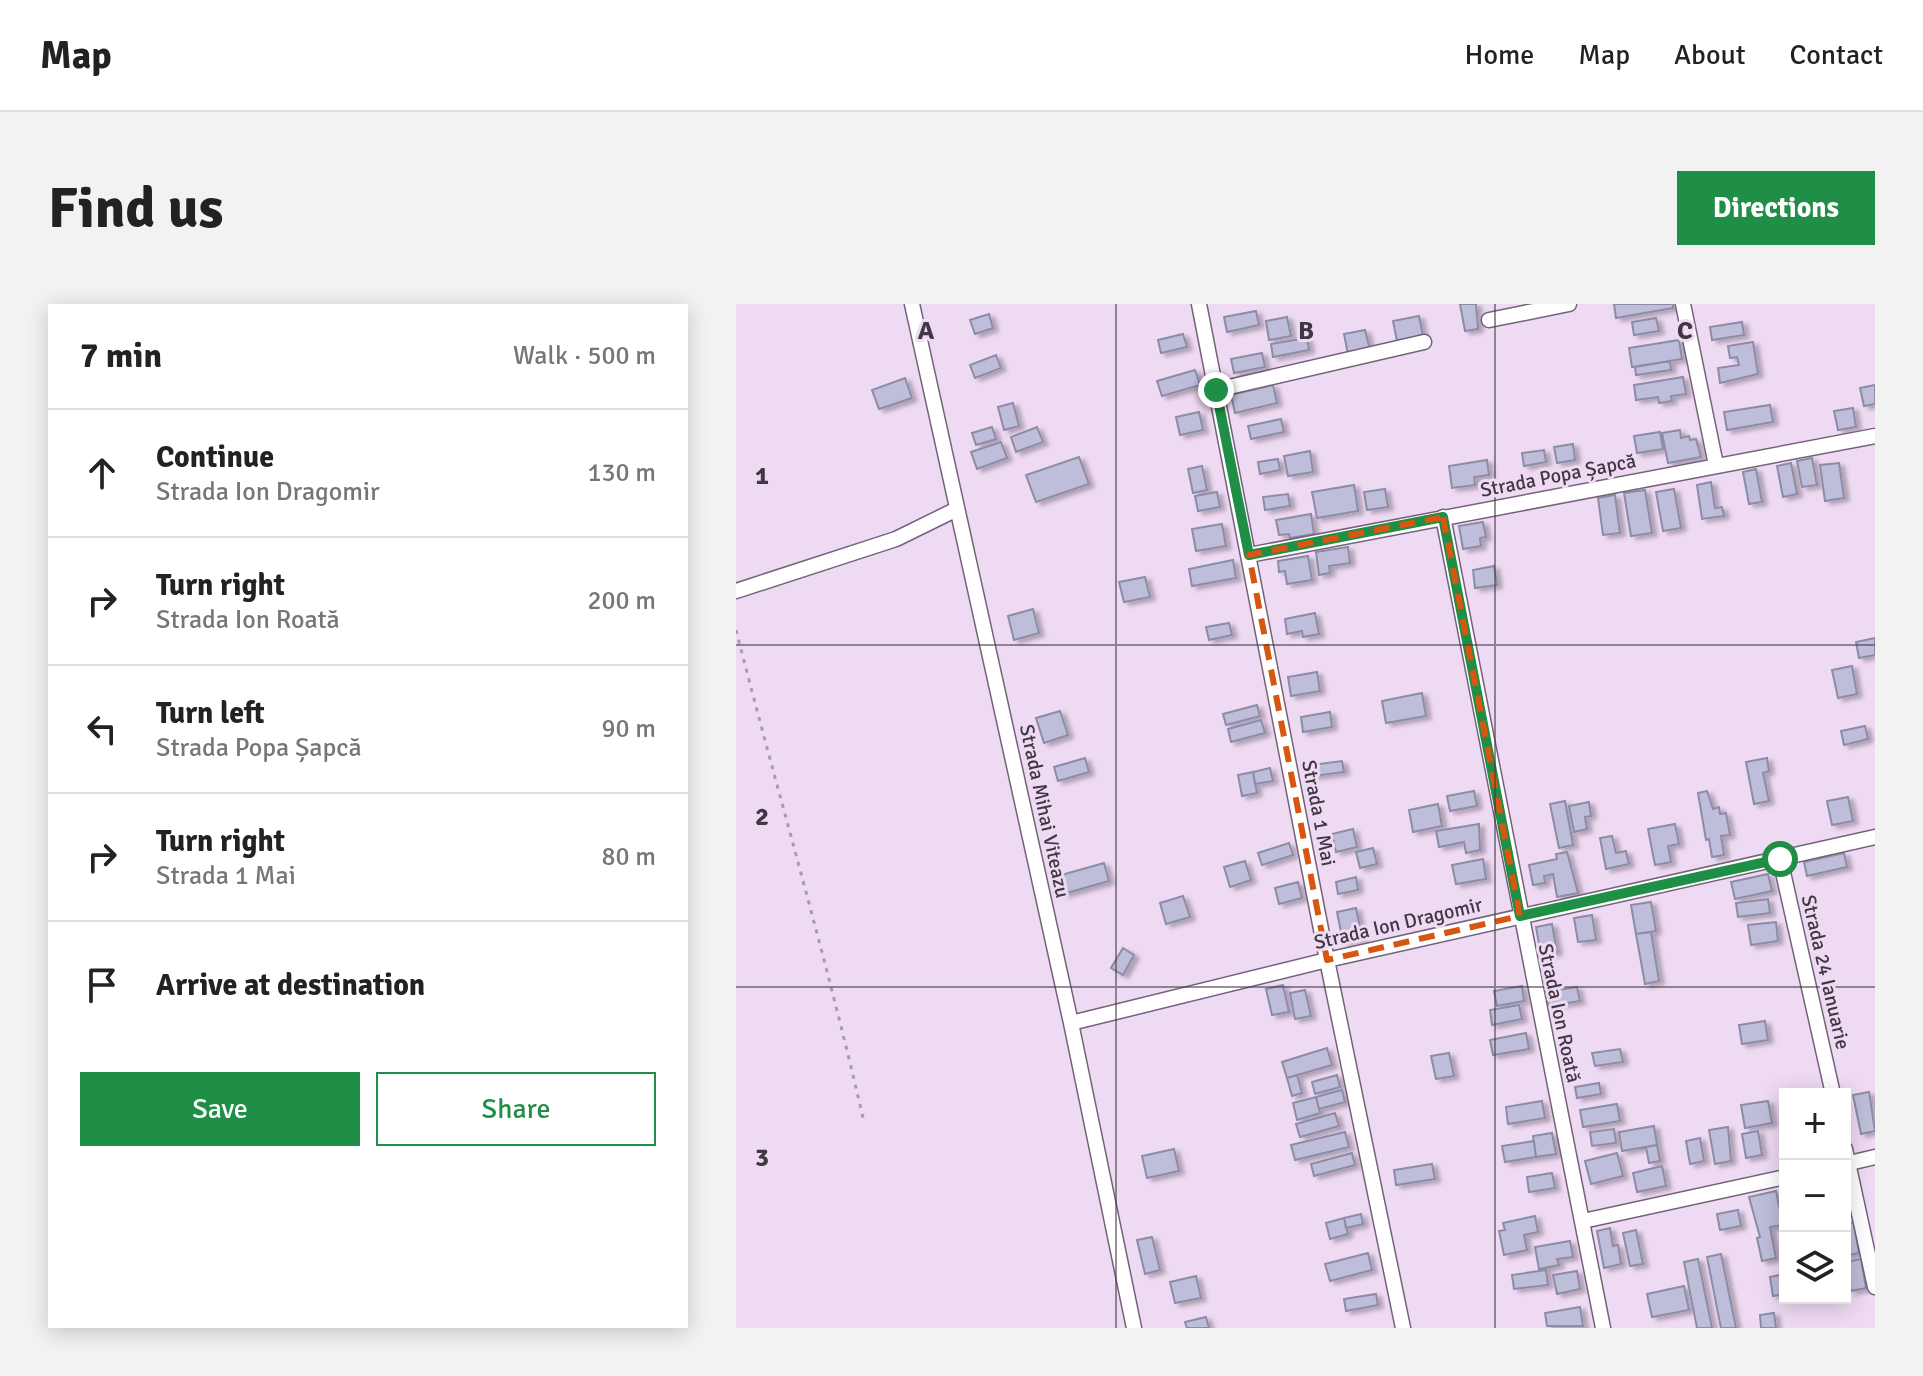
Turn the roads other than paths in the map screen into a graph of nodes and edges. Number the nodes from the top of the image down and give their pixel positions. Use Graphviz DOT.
graph roads {
  1 [pos="912,304"];
  2 [pos="1199,304"];
  3 [pos="1569,304"];
  4 [pos="1683,304"];
  5 [pos="1489,320"];
  6 [pos="1424,342"];
  7 [pos="1216,390"];
  8 [pos="1875,436"];
  9 [pos="1716,465"];
  10 [pos="957,509"];
  11 [pos="1443,517"];
  12 [pos="1249,555"];
  13 [pos="736,591"];
  14 [pos="1875,837"];
  15 [pos="1780,859"];
  16 [pos="1520,916"];
  17 [pos="1327,960"];
  18 [pos="1071,1023"];
  19 [pos="1832,1088"];
  20 [pos="1875,1157"];
  21 [pos="1851,1159"];
  22 [pos="1846,1160"];
  23 [pos="1779,1178"];
  24 [pos="1583,1221"];
  25 [pos="1875,1287"];
  26 [pos="1134,1328"];
  27 [pos="1403,1328"];
  28 [pos="1603,1328"];
  1 -- 10 [label="street, Strada Mihai Viteazu"];
  2 -- 7 [label="street, Strada 1 Mai"];
  3 -- 5 [label="street"];
  4 -- 9 [label="street"];
  6 -- 7 [label="street"];
  7 -- 12 [label="street, Strada 1 Mai"];
  8 -- 9 [label="street, Strada Popa Șapcă"];
  9 -- 11 [label="street, Strada Popa Șapcă"];
  10 -- 13 [label="street"];
  10 -- 18 [label="street, Strada Mihai Viteazu"];
  11 -- 12 [label="street, Strada Popa Șapcă"];
  11 -- 16 [label="street, Strada Ion Roată"];
  12 -- 17 [label="street, Strada 1 Mai"];
  14 -- 15 [label="street, Strada Ion Dragomir"];
  15 -- 16 [label="street, Strada Ion Dragomir"];
  15 -- 19 [label="street, Strada 24 Ianuarie"];
  16 -- 17 [label="street, Strada Ion Dragomir"];
  16 -- 24 [label="street, Strada Ion Roată"];
  17 -- 18 [label="street, Strada Ion Dragomir"];
  17 -- 27 [label="street, Strada 1 Mai"];
  18 -- 26 [label="street, Strada Mihai Viteazu"];
  20 -- 21 [label="street"];
  22 -- 25 [label="street"];
  23 -- 24 [label="street"];
  24 -- 28 [label="street, Strada Ion Roată"];
}
